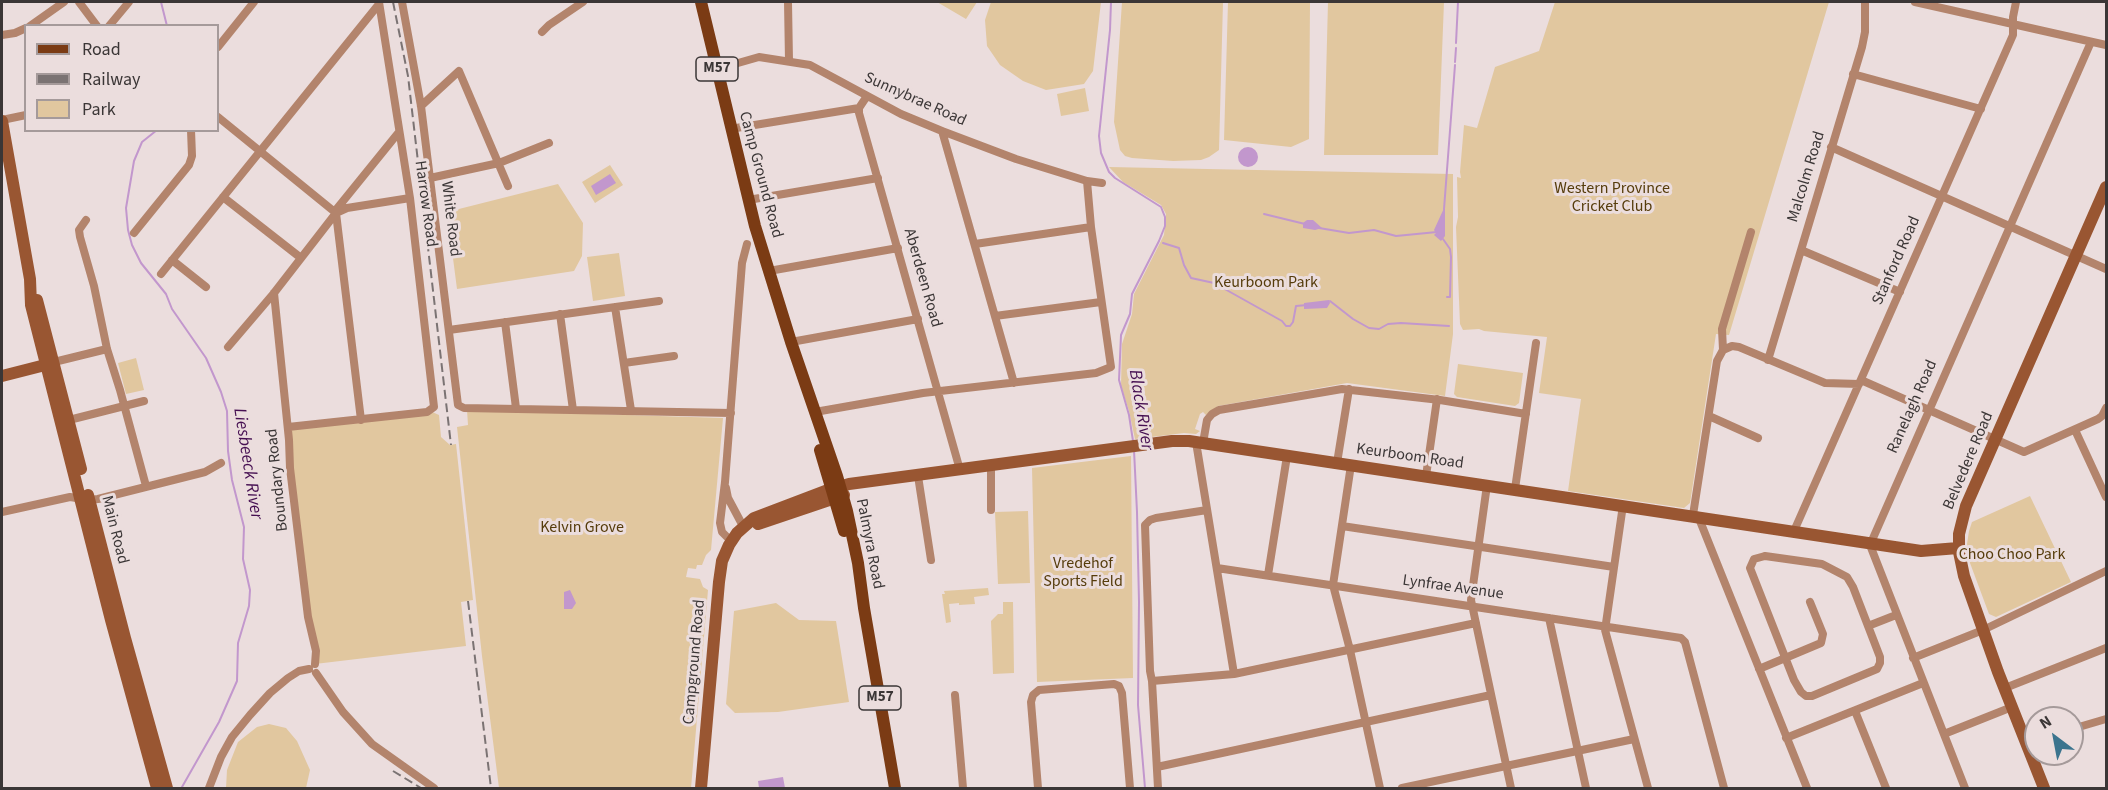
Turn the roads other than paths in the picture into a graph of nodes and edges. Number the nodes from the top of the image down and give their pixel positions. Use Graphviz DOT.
graph roads {
  1 [pos="64,2"];
  2 [pos="79,2"];
  3 [pos="129,2"];
  4 [pos="254,2"];
  5 [pos="402,2"];
  6 [pos="583,2"];
  7 [pos="701,2"];
  8 [pos="788,2"];
  9 [pos="1865,2"];
  10 [pos="1915,2"];
  11 [pos="2016,2"];
  12 [pos="379,3"];
  13 [pos="33,24"];
  14 [pos="96,24"];
  15 [pos="111,24"];
  16 [pos="2014,24"];
  17 [pos="24,29"];
  18 [pos="542,32"];
  19 [pos="2,35"];
  20 [pos="2091,42"];
  21 [pos="219,45"];
  22 [pos="2106,45"];
  23 [pos="789,61"];
  24 [pos="717,69"];
  25 [pos="1853,74"];
  26 [pos="867,96"];
  27 [pos="421,106"];
  28 [pos="859,108"];
  29 [pos="1982,109"];
  30 [pos="24,116"];
  31 [pos="219,118"];
  32 [pos="2,121"];
  33 [pos="730,129"];
  34 [pos="942,131"];
  35 [pos="191,132"];
  36 [pos="399,132"];
  37 [pos="549,143"];
  38 [pos="1832,147"];
  39 [pos="259,152"];
  40 [pos="499,164"];
  41 [pos="429,178"];
  42 [pos="878,178"];
  43 [pos="1087,181"];
  44 [pos="1102,183"];
  45 [pos="508,186"];
  46 [pos="2106,187"];
  47 [pos="1942,196"];
  48 [pos="223,198"];
  49 [pos="410,198"];
  50 [pos="748,200"];
  51 [pos="335,212"];
  52 [pos="86,220"];
  53 [pos="2009,225"];
  54 [pos="1091,227"];
  55 [pos="1751,232"];
  56 [pos="134,233"];
  57 [pos="747,244"];
  58 [pos="975,244"];
  59 [pos="898,248"];
  60 [pos="1801,250"];
  61 [pos="2076,255"];
  62 [pos="302,258"];
  63 [pos="172,260"];
  64 [pos="2106,269"];
  65 [pos="770,272"];
  66 [pos="161,274"];
  67 [pos="206,287"];
  68 [pos="1900,292"];
  69 [pos="274,293"];
  70 [pos="659,301"];
  71 [pos="1101,302"];
  72 [pos="615,307"];
  73 [pos="560,314"];
  74 [pos="995,316"];
  75 [pos="918,319"];
  76 [pos="505,322"];
  77 [pos="449,330"];
  78 [pos="791,342"];
  79 [pos="1536,343"];
  80 [pos="228,347"];
  81 [pos="107,348"];
  82 [pos="1723,350"];
  83 [pos="795,355"];
  84 [pos="674,356"];
  85 [pos="1768,360"];
  86 [pos="624,363"];
  87 [pos="50,364"];
  88 [pos="2,376"];
  89 [pos="1860,382"];
  90 [pos="1014,383"];
  91 [pos="1349,389"];
  92 [pos="938,391"];
  93 [pos="1437,399"];
  94 [pos="144,401"];
  95 [pos="124,406"];
  96 [pos="516,408"];
  97 [pos="2106,408"];
  98 [pos="573,410"];
  99 [pos="631,410"];
  100 [pos="1928,410"];
  101 [pos="815,412"];
  102 [pos="731,413"];
  103 [pos="1526,414"];
  104 [pos="1709,417"];
  105 [pos="69,420"];
  106 [pos="361,420"];
  107 [pos="288,427"];
  108 [pos="2075,430"];
  109 [pos="1758,438"];
  110 [pos="1995,440"];
  111 [pos="1200,442"];
  112 [pos="1287,456"];
  113 [pos="221,463"];
  114 [pos="1337,463"];
  115 [pos="1351,465"];
  116 [pos="991,466"];
  117 [pos="960,470"];
  118 [pos="918,476"];
  119 [pos="1426,476"];
  120 [pos="725,482"];
  121 [pos="1487,485"];
  122 [pos="146,486"];
  123 [pos="1515,489"];
  124 [pos="837,492"];
  125 [pos="2106,497"];
  126 [pos="85,499"];
  127 [pos="1623,505"];
  128 [pos="991,510"];
  129 [pos="1207,510"];
  130 [pos="2,512"];
  131 [pos="1696,516"];
  132 [pos="1342,526"];
  133 [pos="745,527"];
  134 [pos="1794,531"];
  135 [pos="731,541"];
  136 [pos="1870,543"];
  137 [pos="1478,547"];
  138 [pos="1959,552"];
  139 [pos="931,560"];
  140 [pos="1614,567"];
  141 [pos="1217,568"];
  142 [pos="2106,571"];
  143 [pos="1269,575"];
  144 [pos="1333,585"];
  145 [pos="1810,602"];
  146 [pos="1472,606"];
  147 [pos="1895,613"];
  148 [pos="1549,618"];
  149 [pos="1476,623"];
  150 [pos="1868,624"];
  151 [pos="1605,626"];
  152 [pos="1983,630"];
  153 [pos="2106,648"];
  154 [pos="1350,650"];
  155 [pos="1785,658"];
  156 [pos="1913,658"];
  157 [pos="313,669"];
  158 [pos="1759,669"];
  159 [pos="1234,674"];
  160 [pos="1152,681"];
  161 [pos="1923,682"];
  162 [pos="2005,688"];
  163 [pos="955,695"];
  164 [pos="1491,695"];
  165 [pos="2012,707"];
  166 [pos="1855,711"];
  167 [pos="2106,719"];
  168 [pos="1366,722"];
  169 [pos="2084,725"];
  170 [pos="2024,728"];
  171 [pos="1944,734"];
  172 [pos="1786,738"];
  173 [pos="1634,740"];
  174 [pos="1578,751"];
  175 [pos="1506,766"];
  176 [pos="2038,766"];
  177 [pos="1157,767"];
  178 [pos="157,789"];
  179 [pos="167,789"];
  180 [pos="209,789"];
  181 [pos="434,789"];
  182 [pos="701,789"];
  183 [pos="895,789"];
  184 [pos="963,789"];
  185 [pos="1038,789"];
  186 [pos="1130,789"];
  187 [pos="1158,789"];
  188 [pos="1380,789"];
  189 [pos="1402,789"];
  190 [pos="1511,789"];
  191 [pos="1586,789"];
  192 [pos="1648,789"];
  193 [pos="1724,789"];
  194 [pos="1806,789"];
  195 [pos="1886,789"];
  196 [pos="1965,789"];
  197 [pos="2044,789"];
  1 -- 13 [label="street"];
  2 -- 14 [label="street"];
  3 -- 15 [label="street"];
  4 -- 21 [label="street"];
  5 -- 27 [label="street, White Road"];
  6 -- 18 [label="street"];
  7 -- 24 [label="main road, Camp Ground Road / M57"];
  8 -- 23 [label="street"];
  9 -- 25 [label="street, Malcolm Road"];
  10 -- 16 [label="street"];
  11 -- 16 [label="street, Stanford Road"];
  12 -- 36 [label="street, Harrow Road"];
  12 -- 39 [label="street"];
  16 -- 20 [label="street"];
  16 -- 29 [label="street, Stanford Road"];
  17 -- 19 [label="street"];
  20 -- 22 [label="street"];
  20 -- 53 [label="street, Ranelagh Road"];
  23 -- 24 [label="street, Sunnybrae Road"];
  23 -- 26 [label="street, Sunnybrae Road"];
  24 -- 33 [label="main road, Camp Ground Road / M57"];
  25 -- 29 [label="street"];
  25 -- 38 [label="street, Malcolm Road"];
  26 -- 28 [label="street"];
  26 -- 34 [label="street, Sunnybrae Road"];
  27 -- 40 [label="street"];
  27 -- 41 [label="street, White Road"];
  28 -- 33 [label="street"];
  28 -- 42 [label="street, Aberdeen Road"];
  29 -- 47 [label="street, Stanford Road"];
  30 -- 32 [label="street"];
  31 -- 39 [label="street"];
  32 -- 87 [label="main road, Main Road"];
  33 -- 50 [label="main road, Camp Ground Road / M57"];
  34 -- 43 [label="street, Sunnybrae Road"];
  34 -- 58 [label="street"];
  35 -- 56 [label="street"];
  36 -- 49 [label="street, Harrow Road"];
  36 -- 51 [label="street"];
  37 -- 40 [label="street"];
  38 -- 47 [label="street"];
  38 -- 60 [label="street, Malcolm Road"];
  39 -- 48 [label="street"];
  39 -- 51 [label="street"];
  40 -- 41 [label="street"];
  40 -- 45 [label="street"];
  41 -- 77 [label="street, White Road"];
  42 -- 50 [label="street"];
  42 -- 59 [label="street, Aberdeen Road"];
  43 -- 44 [label="street, Sunnybrae Road"];
  43 -- 54 [label="street"];
  46 -- 61 [label="main road, Belvedere Road"];
  47 -- 53 [label="street"];
  47 -- 68 [label="street, Stanford Road"];
  48 -- 62 [label="street"];
  48 -- 63 [label="street"];
  49 -- 51 [label="street"];
  49 -- 106 [label="street, Harrow Road"];
  50 -- 65 [label="main road, Camp Ground Road / M57"];
  51 -- 62 [label="street"];
  51 -- 106 [label="street"];
  52 -- 81 [label="street"];
  53 -- 61 [label="street"];
  53 -- 100 [label="street, Ranelagh Road"];
  54 -- 58 [label="street"];
  54 -- 71 [label="street"];
  55 -- 82 [label="street"];
  57 -- 102 [label="street"];
  58 -- 74 [label="street"];
  59 -- 65 [label="street"];
  59 -- 75 [label="street, Aberdeen Road"];
  60 -- 68 [label="street"];
  60 -- 85 [label="street, Malcolm Road"];
  61 -- 64 [label="street"];
  61 -- 110 [label="main road, Belvedere Road"];
  62 -- 69 [label="street"];
  63 -- 66 [label="street"];
  63 -- 67 [label="street"];
  65 -- 78 [label="main road, Camp Ground Road / M57"];
  68 -- 89 [label="street, Stanford Road"];
  69 -- 80 [label="street"];
  69 -- 107 [label="street, Boundary Road"];
  70 -- 72 [label="street"];
  71 -- 74 [label="street"];
  71 -- 90 [label="street"];
  72 -- 73 [label="street"];
  72 -- 86 [label="street"];
  73 -- 76 [label="street"];
  73 -- 98 [label="street"];
  74 -- 90 [label="street"];
  75 -- 78 [label="street"];
  75 -- 92 [label="street, Aberdeen Road"];
  76 -- 77 [label="street"];
  76 -- 96 [label="street"];
  77 -- 96 [label="street, White Road"];
  78 -- 83 [label="main road, Camp Ground Road / M57"];
  79 -- 103 [label="street"];
  81 -- 87 [label="street"];
  81 -- 95 [label="street"];
  82 -- 85 [label="street"];
  82 -- 104 [label="street"];
  83 -- 101 [label="main road, Camp Ground Road / M57"];
  83 -- 124 [label="main road, Camp Ground Road / M57"];
  84 -- 86 [label="street"];
  85 -- 89 [label="street"];
  86 -- 99 [label="street"];
  87 -- 88 [label="main road"];
  87 -- 105 [label="main road, Main Road"];
  87 -- 126 [label="main road, Main Road"];
  89 -- 100 [label="street"];
  89 -- 134 [label="street, Stanford Road"];
  90 -- 92 [label="street"];
  91 -- 93 [label="street"];
  91 -- 111 [label="street"];
  91 -- 114 [label="street"];
  92 -- 101 [label="street"];
  92 -- 117 [label="street, Aberdeen Road"];
  93 -- 103 [label="street"];
  93 -- 119 [label="street"];
  94 -- 95 [label="street"];
  95 -- 105 [label="street"];
  95 -- 122 [label="street"];
  96 -- 98 [label="street"];
  97 -- 108 [label="street"];
  98 -- 99 [label="street"];
  99 -- 102 [label="street"];
  100 -- 110 [label="street"];
  100 -- 136 [label="street, Ranelagh Road"];
  101 -- 124 [label="main road, Camp Ground Road / M57"];
  102 -- 120 [label="street"];
  103 -- 123 [label="street"];
  104 -- 109 [label="street"];
  104 -- 131 [label="street"];
  105 -- 126 [label="main road, Main Road"];
  106 -- 107 [label="street"];
  107 -- 157 [label="street, Boundary Road"];
  108 -- 110 [label="street"];
  108 -- 125 [label="street"];
  110 -- 138 [label="main road, Belvedere Road"];
  111 -- 112 [label="main road, Keurboom Road"];
  111 -- 116 [label="main road, Keurboom Road"];
  111 -- 129 [label="street"];
  112 -- 114 [label="main road, Keurboom Road"];
  112 -- 143 [label="street"];
  113 -- 122 [label="street"];
  114 -- 115 [label="main road, Keurboom Road"];
  115 -- 119 [label="main road, Keurboom Road"];
  115 -- 132 [label="street"];
  116 -- 117 [label="main road, Keurboom Road"];
  116 -- 128 [label="street"];
  117 -- 118 [label="main road, Keurboom Road"];
  118 -- 124 [label="main road, Keurboom Road"];
  118 -- 139 [label="street"];
  119 -- 121 [label="main road, Keurboom Road"];
  120 -- 133 [label="street"];
  120 -- 135 [label="street"];
  121 -- 123 [label="main road, Keurboom Road"];
  121 -- 137 [label="street"];
  122 -- 126 [label="street"];
  123 -- 127 [label="main road, Keurboom Road"];
  124 -- 133 [label="main road, Campground Road"];
  124 -- 183 [label="main road, Palmyra Road / M57"];
  126 -- 130 [label="street"];
  126 -- 178 [label="main road, Main Road"];
  126 -- 179 [label="main road, Main Road"];
  127 -- 131 [label="main road, Keurboom Road"];
  127 -- 140 [label="street"];
  129 -- 141 [label="street"];
  129 -- 160 [label="street"];
  131 -- 134 [label="main road, Keurboom Road"];
  131 -- 158 [label="street"];
  132 -- 137 [label="street"];
  132 -- 144 [label="street"];
  133 -- 135 [label="main road, Campground Road"];
  134 -- 136 [label="main road, Keurboom Road"];
  135 -- 182 [label="main road, Campground Road"];
  136 -- 138 [label="main road, Keurboom Road"];
  136 -- 147 [label="street"];
  137 -- 140 [label="street"];
  137 -- 146 [label="street"];
  138 -- 152 [label="main road, Belvedere Road"];
  140 -- 151 [label="street"];
  141 -- 143 [label="street, Lynfrae Avenue"];
  141 -- 159 [label="street"];
  142 -- 152 [label="street"];
  143 -- 144 [label="street, Lynfrae Avenue"];
  144 -- 146 [label="street, Lynfrae Avenue"];
  144 -- 154 [label="street"];
  145 -- 155 [label="street"];
  146 -- 148 [label="street, Lynfrae Avenue"];
  146 -- 149 [label="street"];
  147 -- 150 [label="street"];
  147 -- 156 [label="street"];
  148 -- 151 [label="street, Lynfrae Avenue"];
  148 -- 174 [label="street"];
  149 -- 154 [label="street"];
  149 -- 164 [label="street"];
  150 -- 155 [label="street"];
  150 -- 155 [label="street"];
  151 -- 173 [label="street"];
  151 -- 193 [label="street, Lynfrae Avenue"];
  152 -- 156 [label="street"];
  152 -- 162 [label="main road, Belvedere Road"];
  153 -- 162 [label="street"];
  154 -- 159 [label="street"];
  154 -- 168 [label="street"];
  155 -- 158 [label="street"];
  156 -- 161 [label="street"];
  157 -- 180 [label="street"];
  157 -- 181 [label="street"];
  158 -- 172 [label="street"];
  159 -- 160 [label="street"];
  160 -- 177 [label="street"];
  161 -- 166 [label="street"];
  161 -- 171 [label="street"];
  162 -- 165 [label="main road, Belvedere Road"];
  163 -- 184 [label="street"];
  164 -- 168 [label="street"];
  164 -- 175 [label="street"];
  165 -- 170 [label="main road, Belvedere Road"];
  165 -- 171 [label="street"];
  166 -- 172 [label="street"];
  166 -- 195 [label="street"];
  167 -- 169 [label="street"];
  168 -- 177 [label="street"];
  168 -- 188 [label="street"];
  171 -- 196 [label="street"];
  172 -- 194 [label="street"];
  173 -- 174 [label="street"];
  173 -- 192 [label="street"];
  174 -- 175 [label="street"];
  174 -- 191 [label="street"];
  175 -- 189 [label="street"];
  175 -- 190 [label="street"];
  176 -- 197 [label="main road, Belvedere Road"];
  177 -- 187 [label="street"];
  185 -- 186 [label="street"];
}
